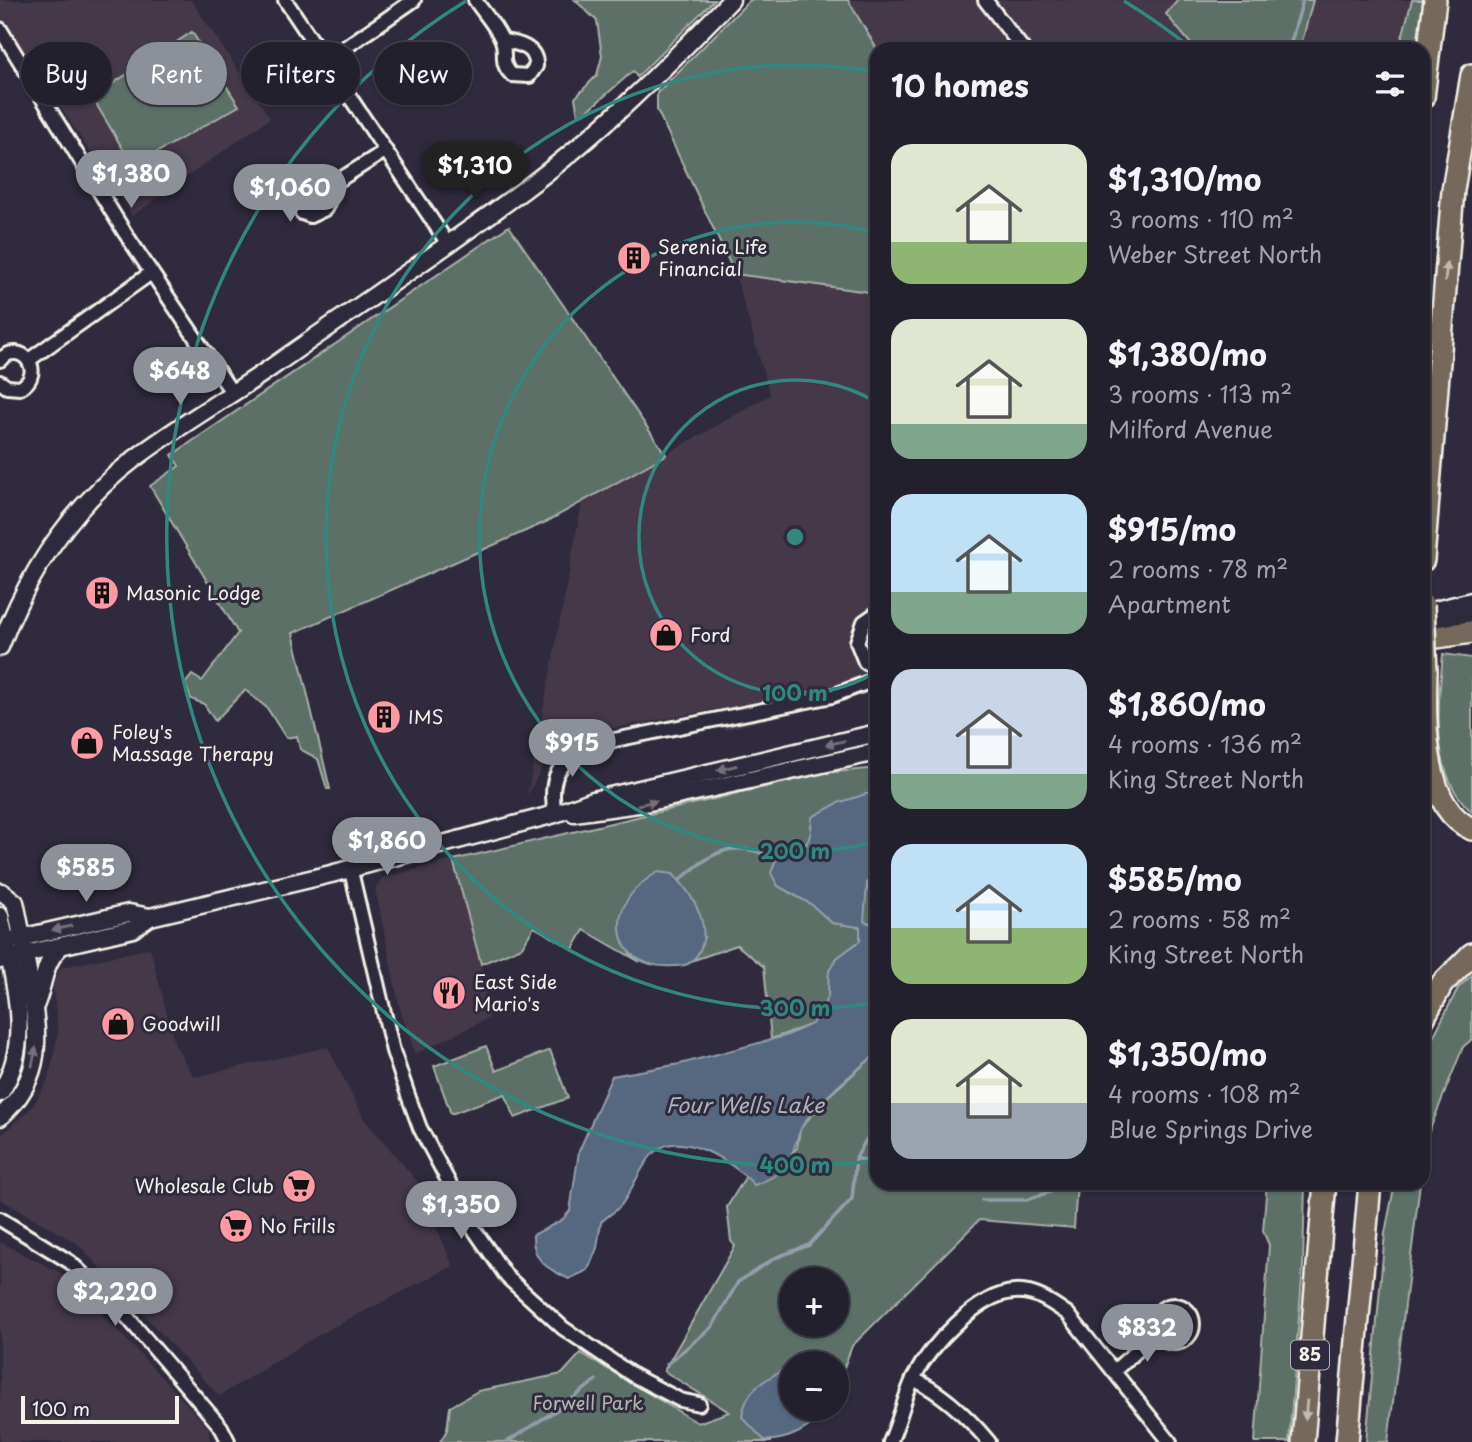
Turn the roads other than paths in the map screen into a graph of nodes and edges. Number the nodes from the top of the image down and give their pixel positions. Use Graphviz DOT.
graph roads {
  1 [pos="285,0"];
  2 [pos="414,0"];
  3 [pos="475,0"];
  4 [pos="731,0"];
  5 [pos="985,0"];
  6 [pos="1434,1"];
  7 [pos="0,29"];
  8 [pos="503,41"];
  9 [pos="314,42"];
  10 [pos="353,42"];
  11 [pos="1018,42"];
  12 [pos="1424,42"];
  13 [pos="1429,42"];
  14 [pos="1472,75"];
  15 [pos="356,105"];
  16 [pos="386,151"];
  17 [pos="328,187"];
  18 [pos="448,244"];
  19 [pos="151,273"];
  20 [pos="0,360"];
  21 [pos="29,360"];
  22 [pos="0,382"];
  23 [pos="233,394"];
  24 [pos="1430,473"];
  25 [pos="1472,601"];
  26 [pos="1430,611"];
  27 [pos="1472,617"];
  28 [pos="870,618"];
  29 [pos="1430,626"];
  30 [pos="1472,632"];
  31 [pos="1430,638"];
  32 [pos="0,648"];
  33 [pos="870,665"];
  34 [pos="870,682"];
  35 [pos="870,735"];
  36 [pos="870,753"];
  37 [pos="1430,766"];
  38 [pos="555,814"];
  39 [pos="1472,829"];
  40 [pos="350,867"];
  41 [pos="1,891"];
  42 [pos="0,916"];
  43 [pos="150,917"];
  44 [pos="22,938"];
  45 [pos="3,941"];
  46 [pos="60,947"];
  47 [pos="1472,954"];
  48 [pos="26,956"];
  49 [pos="4,959"];
  50 [pos="35,1006"];
  51 [pos="1430,1006"];
  52 [pos="0,1093"];
  53 [pos="0,1117"];
  54 [pos="1318,1190"];
  55 [pos="1324,1190"];
  56 [pos="1369,1190"];
  57 [pos="1381,1190"];
  58 [pos="0,1219"];
  59 [pos="1318,1269"];
  60 [pos="1358,1319"];
  61 [pos="1157,1333"];
  62 [pos="1115,1370"];
  63 [pos="913,1379"];
  64 [pos="699,1404"];
  65 [pos="232,1442"];
  66 [pos="890,1442"];
  67 [pos="989,1442"];
  68 [pos="1170,1442"];
  69 [pos="1303,1442"];
  70 [pos="1347,1442"];
  1 -- 9 [label="street"];
  2 -- 10 [label="street"];
  3 -- 8 [label="street"];
  4 -- 18 [label="main road"];
  5 -- 11 [label="street"];
  6 -- 12 [label="highway"];
  6 -- 13 [label="highway"];
  7 -- 19 [label="street"];
  24 -- 14 [label="highway, one-way"];
  15 -- 16 [label="street"];
  16 -- 17 [label="street"];
  16 -- 18 [label="street"];
  18 -- 23 [label="main road"];
  19 -- 21 [label="street"];
  19 -- 23 [label="street"];
  20 -- 21 [label="street"];
  21 -- 22 [label="street"];
  23 -- 32 [label="main road"];
  25 -- 26 [label="main road"];
  27 -- 29 [label="main road"];
  28 -- 33 [label="street"];
  30 -- 31 [label="highway"];
  34 -- 38 [label="street"];
  35 -- 38 [label="main road, one-way"];
  38 -- 36 [label="main road, one-way"];
  37 -- 39 [label="highway, bridge"];
  38 -- 40 [label="main road"];
  40 -- 43 [label="main road"];
  40 -- 64 [label="street"];
  41 -- 44 [label="main road"];
  42 -- 45 [label="main road"];
  43 -- 44 [label="main road, one-way"];
  43 -- 46 [label="main road"];
  44 -- 45 [label="main road"];
  44 -- 48 [label="main road"];
  45 -- 49 [label="main road"];
  46 -- 48 [label="main road"];
  46 -- 50 [label="main road"];
  47 -- 51 [label="highway"];
  48 -- 49 [label="main road"];
  48 -- 50 [label="main road"];
  49 -- 52 [label="main road"];
  53 -- 50 [label="main road, one-way"];
  54 -- 59 [label="highway"];
  55 -- 59 [label="highway, 85"];
  56 -- 60 [label="highway, 85"];
  57 -- 60 [label="highway"];
  58 -- 65 [label="street"];
  59 -- 69 [label="highway, 85, one-way"];
  60 -- 70 [label="highway, 85"];
  61 -- 62 [label="street"];
  62 -- 63 [label="street"];
  62 -- 68 [label="street"];
  63 -- 66 [label="street"];
  63 -- 67 [label="street"];
}
